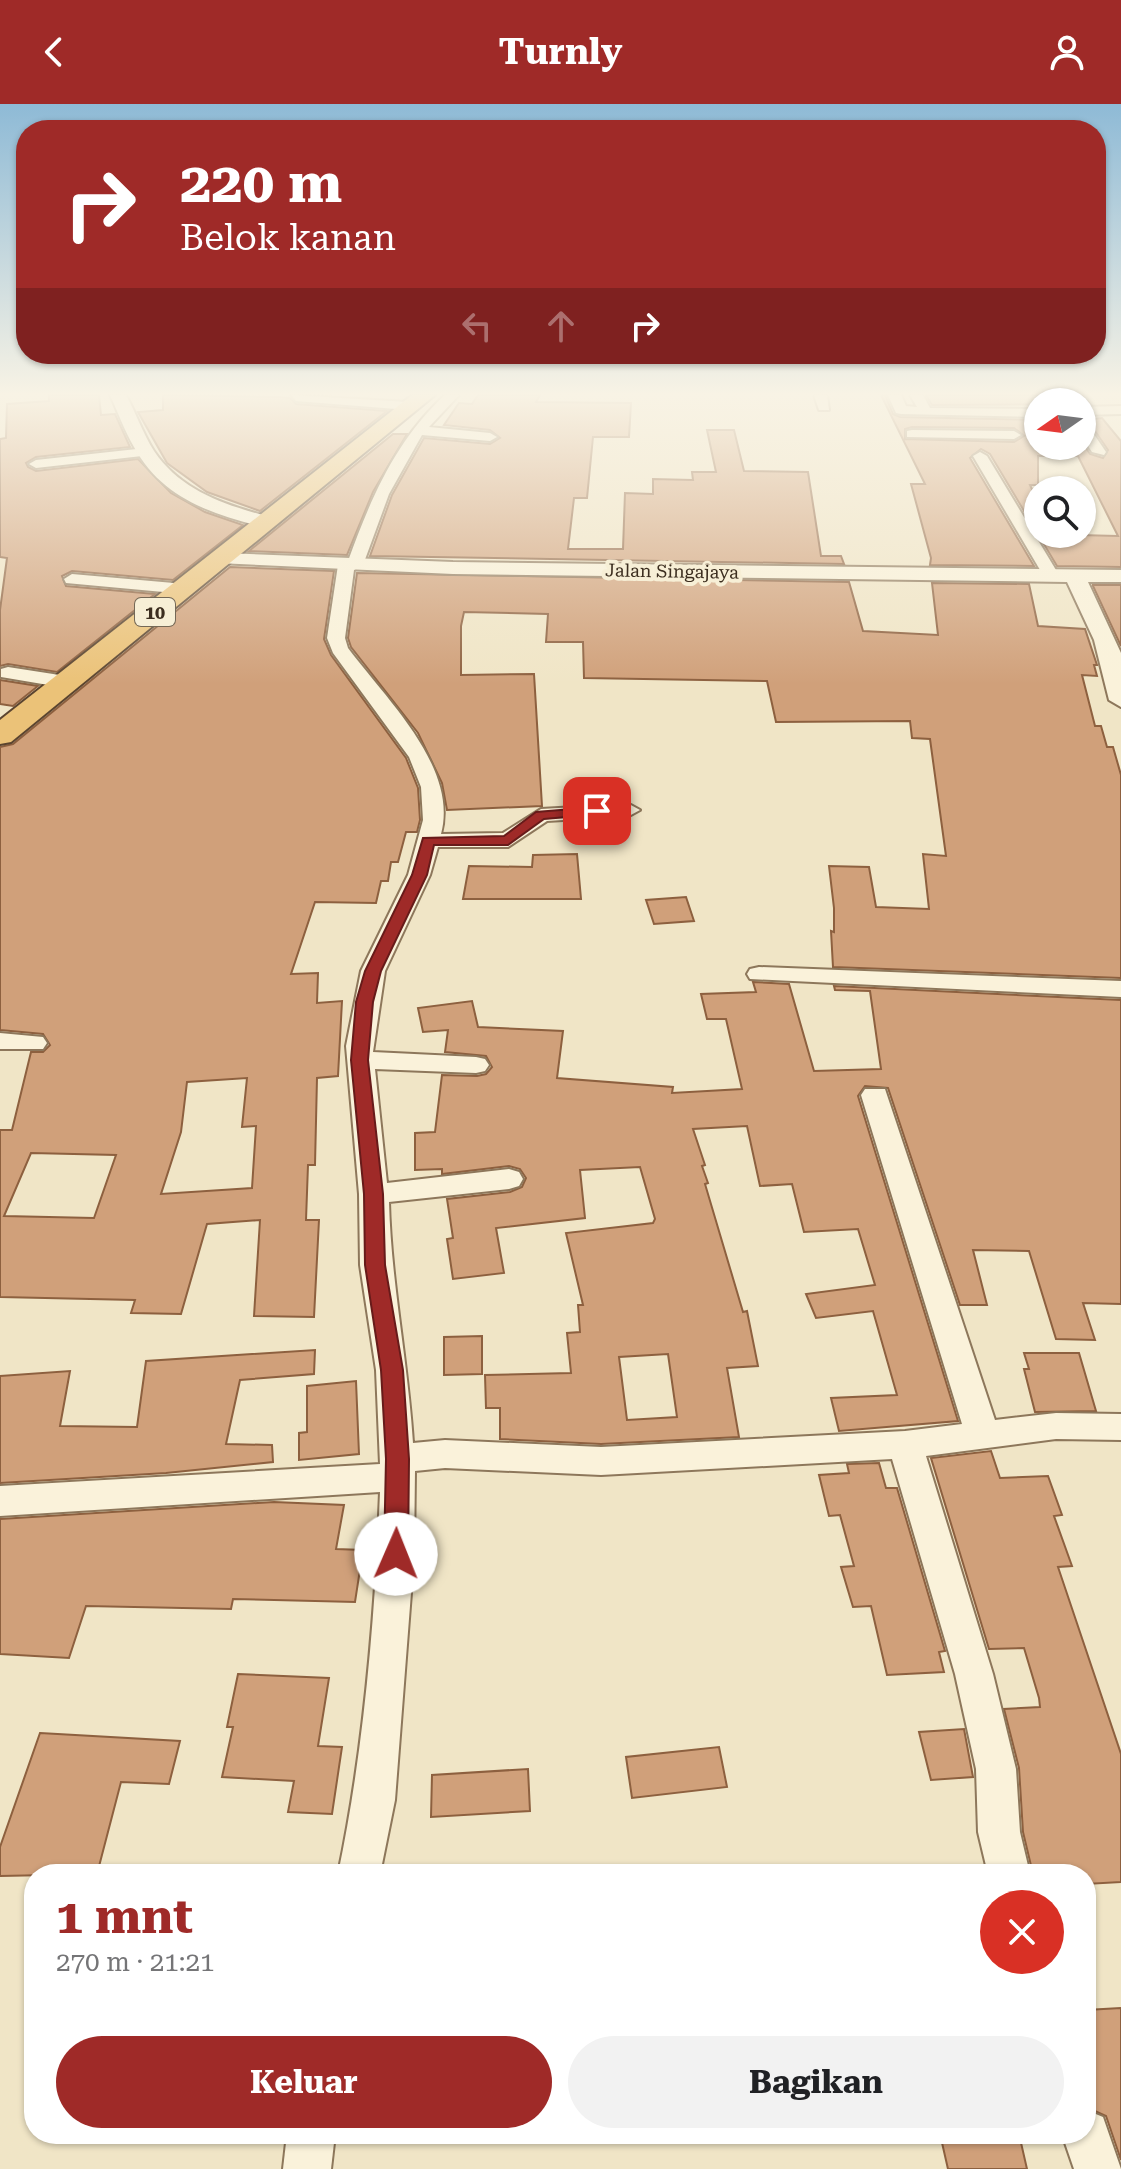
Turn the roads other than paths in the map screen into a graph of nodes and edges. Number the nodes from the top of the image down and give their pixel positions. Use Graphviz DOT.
graph roads {
  1 [pos="181,491"];
  2 [pos="305,491"];
  3 [pos="380,491"];
  4 [pos="1001,491"];
  5 [pos="263,521"];
  6 [pos="224,559"];
  7 [pos="350,565"];
  8 [pos="1051,575"];
  9 [pos="1074,575"];
  10 [pos="1121,576"];
  11 [pos="72,579"];
  12 [pos="185,589"];
  13 [pos="8,673"];
  14 [pos="66,682"];
  15 [pos="1121,700"];
  16 [pos="0,735"];
  17 [pos="629,810"];
  18 [pos="441,842"];
  19 [pos="759,974"];
  20 [pos="1121,989"];
  21 [pos="0,1041"];
  22 [pos="34,1043"];
  23 [pos="360,1060"];
  24 [pos="476,1065"];
  25 [pos="875,1095"];
  26 [pos="509,1179"];
  27 [pos="374,1194"];
  28 [pos="1121,1427"];
  29 [pos="982,1434"];
  30 [pos="905,1445"];
  31 [pos="398,1468"];
  32 [pos="0,1501"];
  33 [pos="361,1864"];
  34 [pos="1007,1864"];
  35 [pos="310,2144"];
  36 [pos="1089,2144"];
  37 [pos="307,2169"];
  38 [pos="1098,2169"];
  1 -- 5 [label="street"];
  2 -- 5 [label="highway, 10"];
  3 -- 7 [label="street"];
  4 -- 8 [label="street"];
  5 -- 6 [label="highway, 10"];
  6 -- 7 [label="street, Jalan Singajaya"];
  6 -- 12 [label="highway, 10"];
  7 -- 8 [label="street, Jalan Singajaya"];
  7 -- 18 [label="street"];
  8 -- 9 [label="street, Jalan Singajaya"];
  9 -- 10 [label="street, Jalan Singajaya"];
  9 -- 15 [label="street"];
  11 -- 12 [label="street"];
  12 -- 14 [label="highway, 10"];
  13 -- 14 [label="street"];
  14 -- 16 [label="highway, 10"];
  17 -- 18 [label="street"];
  18 -- 23 [label="street"];
  19 -- 20 [label="street"];
  21 -- 22 [label="street"];
  23 -- 24 [label="street"];
  23 -- 27 [label="street"];
  25 -- 29 [label="street"];
  26 -- 27 [label="street"];
  27 -- 31 [label="street"];
  28 -- 29 [label="street"];
  29 -- 30 [label="street"];
  30 -- 31 [label="street"];
  30 -- 34 [label="street"];
  31 -- 32 [label="street"];
  31 -- 33 [label="street"];
  35 -- 37 [label="street"];
  36 -- 38 [label="street"];
}
